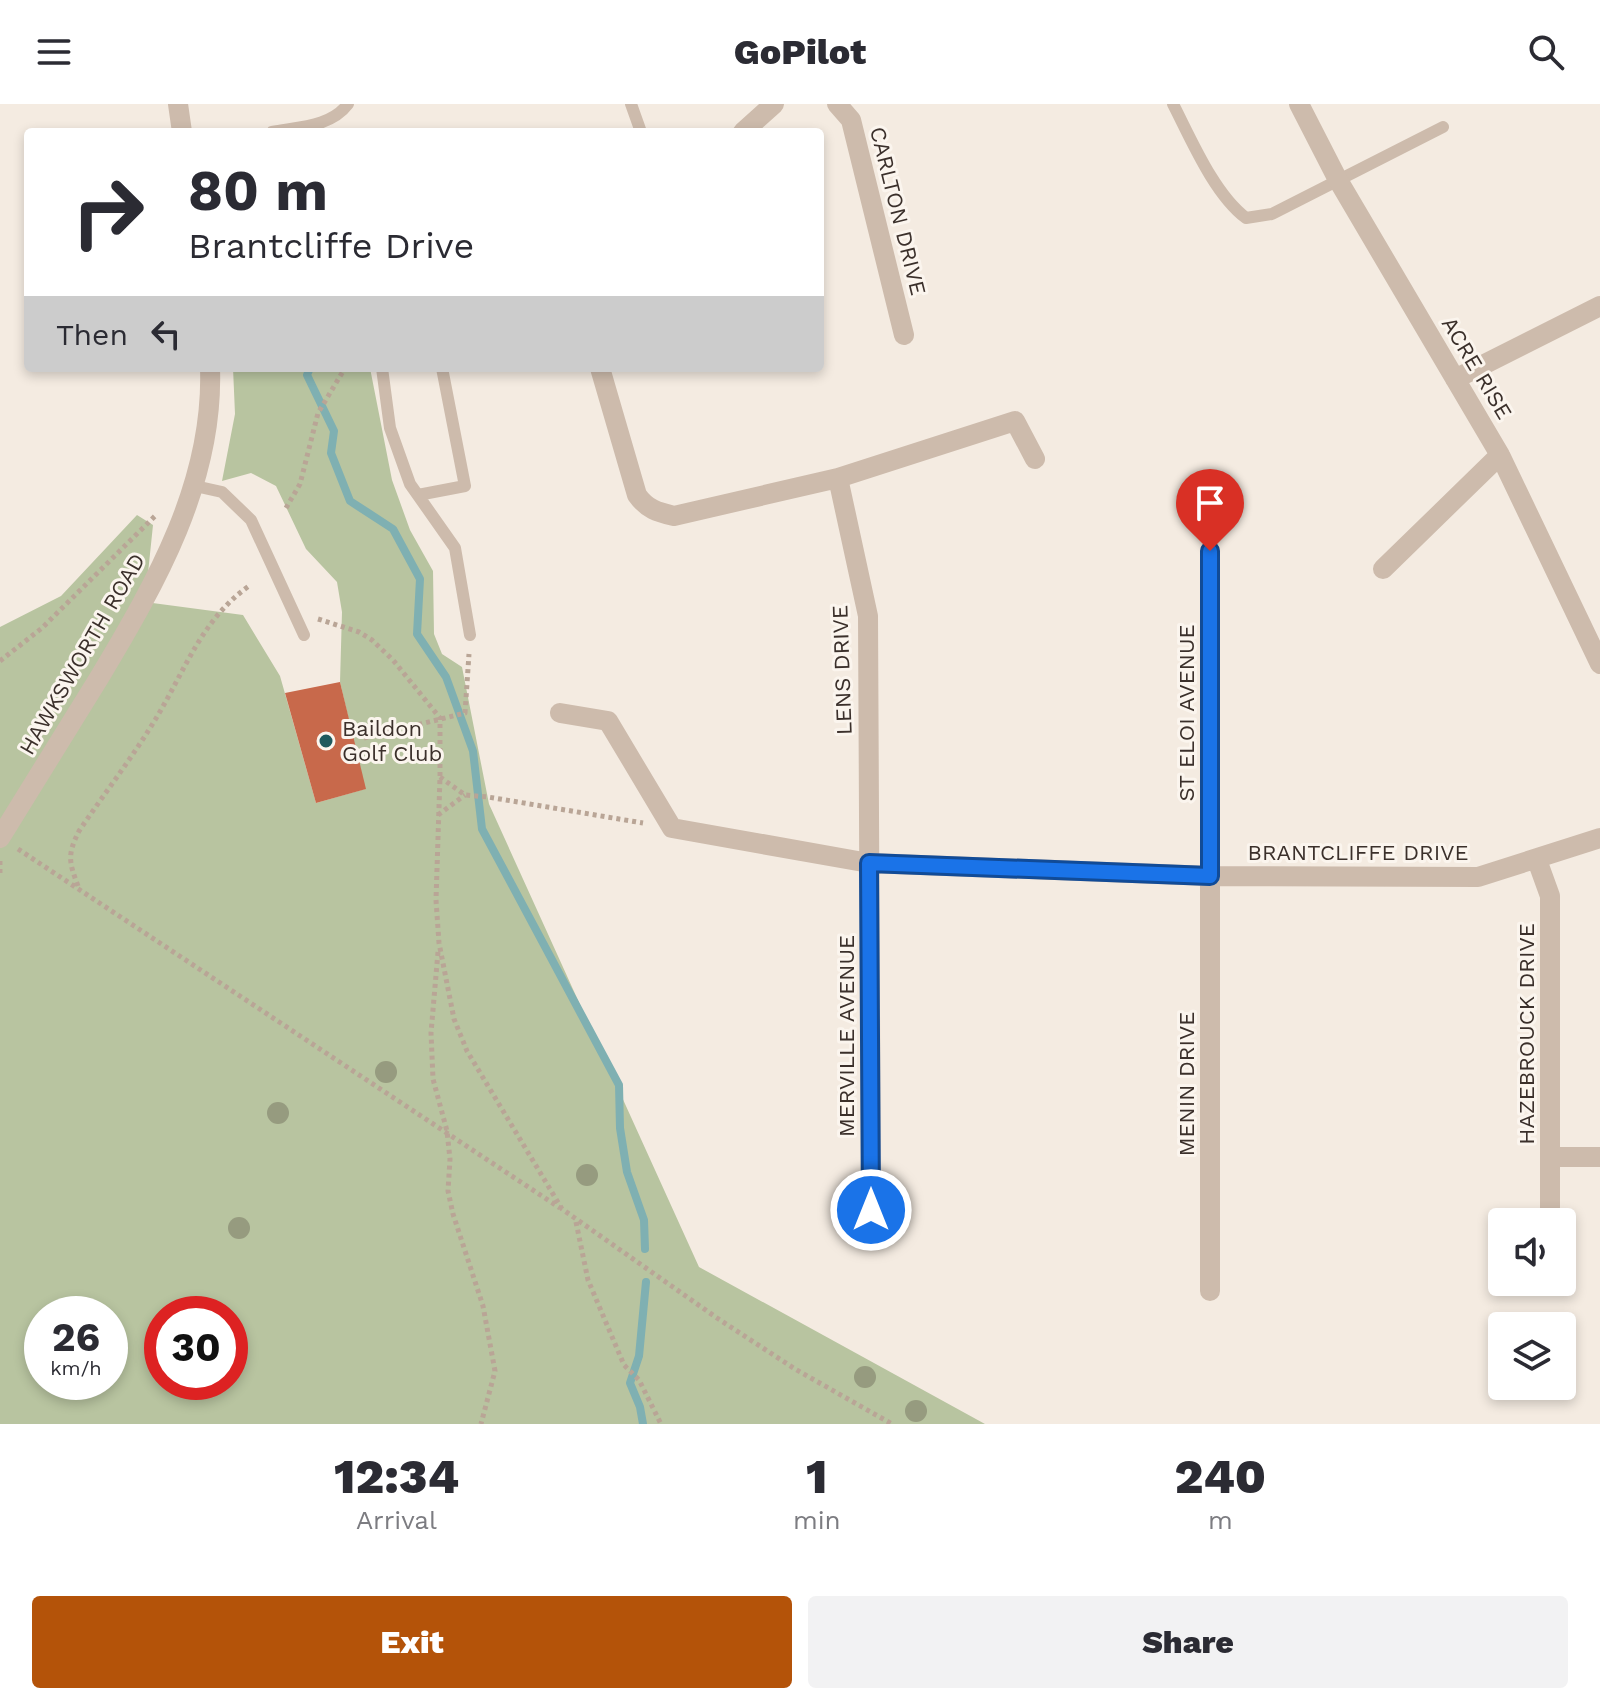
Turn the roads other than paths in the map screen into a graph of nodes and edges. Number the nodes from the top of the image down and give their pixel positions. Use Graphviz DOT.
graph roads {
  1 [pos="178,104"];
  2 [pos="348,104"];
  3 [pos="631,104"];
  4 [pos="774,104"];
  5 [pos="837,104"];
  6 [pos="1173,104"];
  7 [pos="1299,104"];
  8 [pos="1443,127"];
  9 [pos="181,128"];
  10 [pos="294,128"];
  11 [pos="640,128"];
  12 [pos="747,128"];
  13 [pos="1338,180"];
  14 [pos="1600,306"];
  15 [pos="904,335"];
  16 [pos="210,372"];
  17 [pos="383,372"];
  18 [pos="443,372"];
  19 [pos="601,372"];
  20 [pos="1455,379"];
  21 [pos="1500,455"];
  22 [pos="1035,459"];
  23 [pos="838,478"];
  24 [pos="195,486"];
  25 [pos="418,495"];
  26 [pos="1210,551"];
  27 [pos="1383,569"];
  28 [pos="304,635"];
  29 [pos="470,635"];
  30 [pos="1600,664"];
  31 [pos="560,713"];
  32 [pos="0,838"];
  33 [pos="1600,838"];
  34 [pos="1537,860"];
  35 [pos="869,863"];
  36 [pos="1210,876"];
  37 [pos="1550,1157"];
  38 [pos="1600,1157"];
  39 [pos="1550,1208"];
  40 [pos="871,1210"];
  41 [pos="1210,1291"];
  1 -- 9 [label="street"];
  2 -- 10 [label="lane"];
  3 -- 11 [label="lane"];
  4 -- 12 [label="street"];
  5 -- 15 [label="street, CARLTON DRIVE"];
  6 -- 13 [label="lane"];
  7 -- 13 [label="street, ACRE RISE"];
  8 -- 13 [label="lane"];
  13 -- 20 [label="street, ACRE RISE"];
  14 -- 20 [label="street"];
  16 -- 24 [label="street, HAWKSWORTH ROAD"];
  17 -- 25 [label="lane"];
  18 -- 25 [label="lane"];
  19 -- 23 [label="street"];
  20 -- 21 [label="street, ACRE RISE"];
  21 -- 27 [label="street"];
  21 -- 30 [label="street, ACRE RISE"];
  22 -- 23 [label="street"];
  23 -- 35 [label="street, LENS DRIVE"];
  24 -- 28 [label="lane"];
  24 -- 32 [label="street, HAWKSWORTH ROAD"];
  25 -- 29 [label="lane"];
  26 -- 36 [label="street, ST ELOI AVENUE"];
  31 -- 35 [label="street, BRANTCLIFFE DRIVE"];
  33 -- 34 [label="street, BRANTCLIFFE DRIVE"];
  34 -- 36 [label="street, BRANTCLIFFE DRIVE"];
  34 -- 37 [label="street, HAZEBROUCK DRIVE"];
  35 -- 36 [label="street, BRANTCLIFFE DRIVE"];
  35 -- 40 [label="street, MERVILLE AVENUE"];
  36 -- 41 [label="street, MENIN DRIVE"];
  37 -- 38 [label="street"];
  37 -- 39 [label="street, HAZEBROUCK DRIVE"];
}
